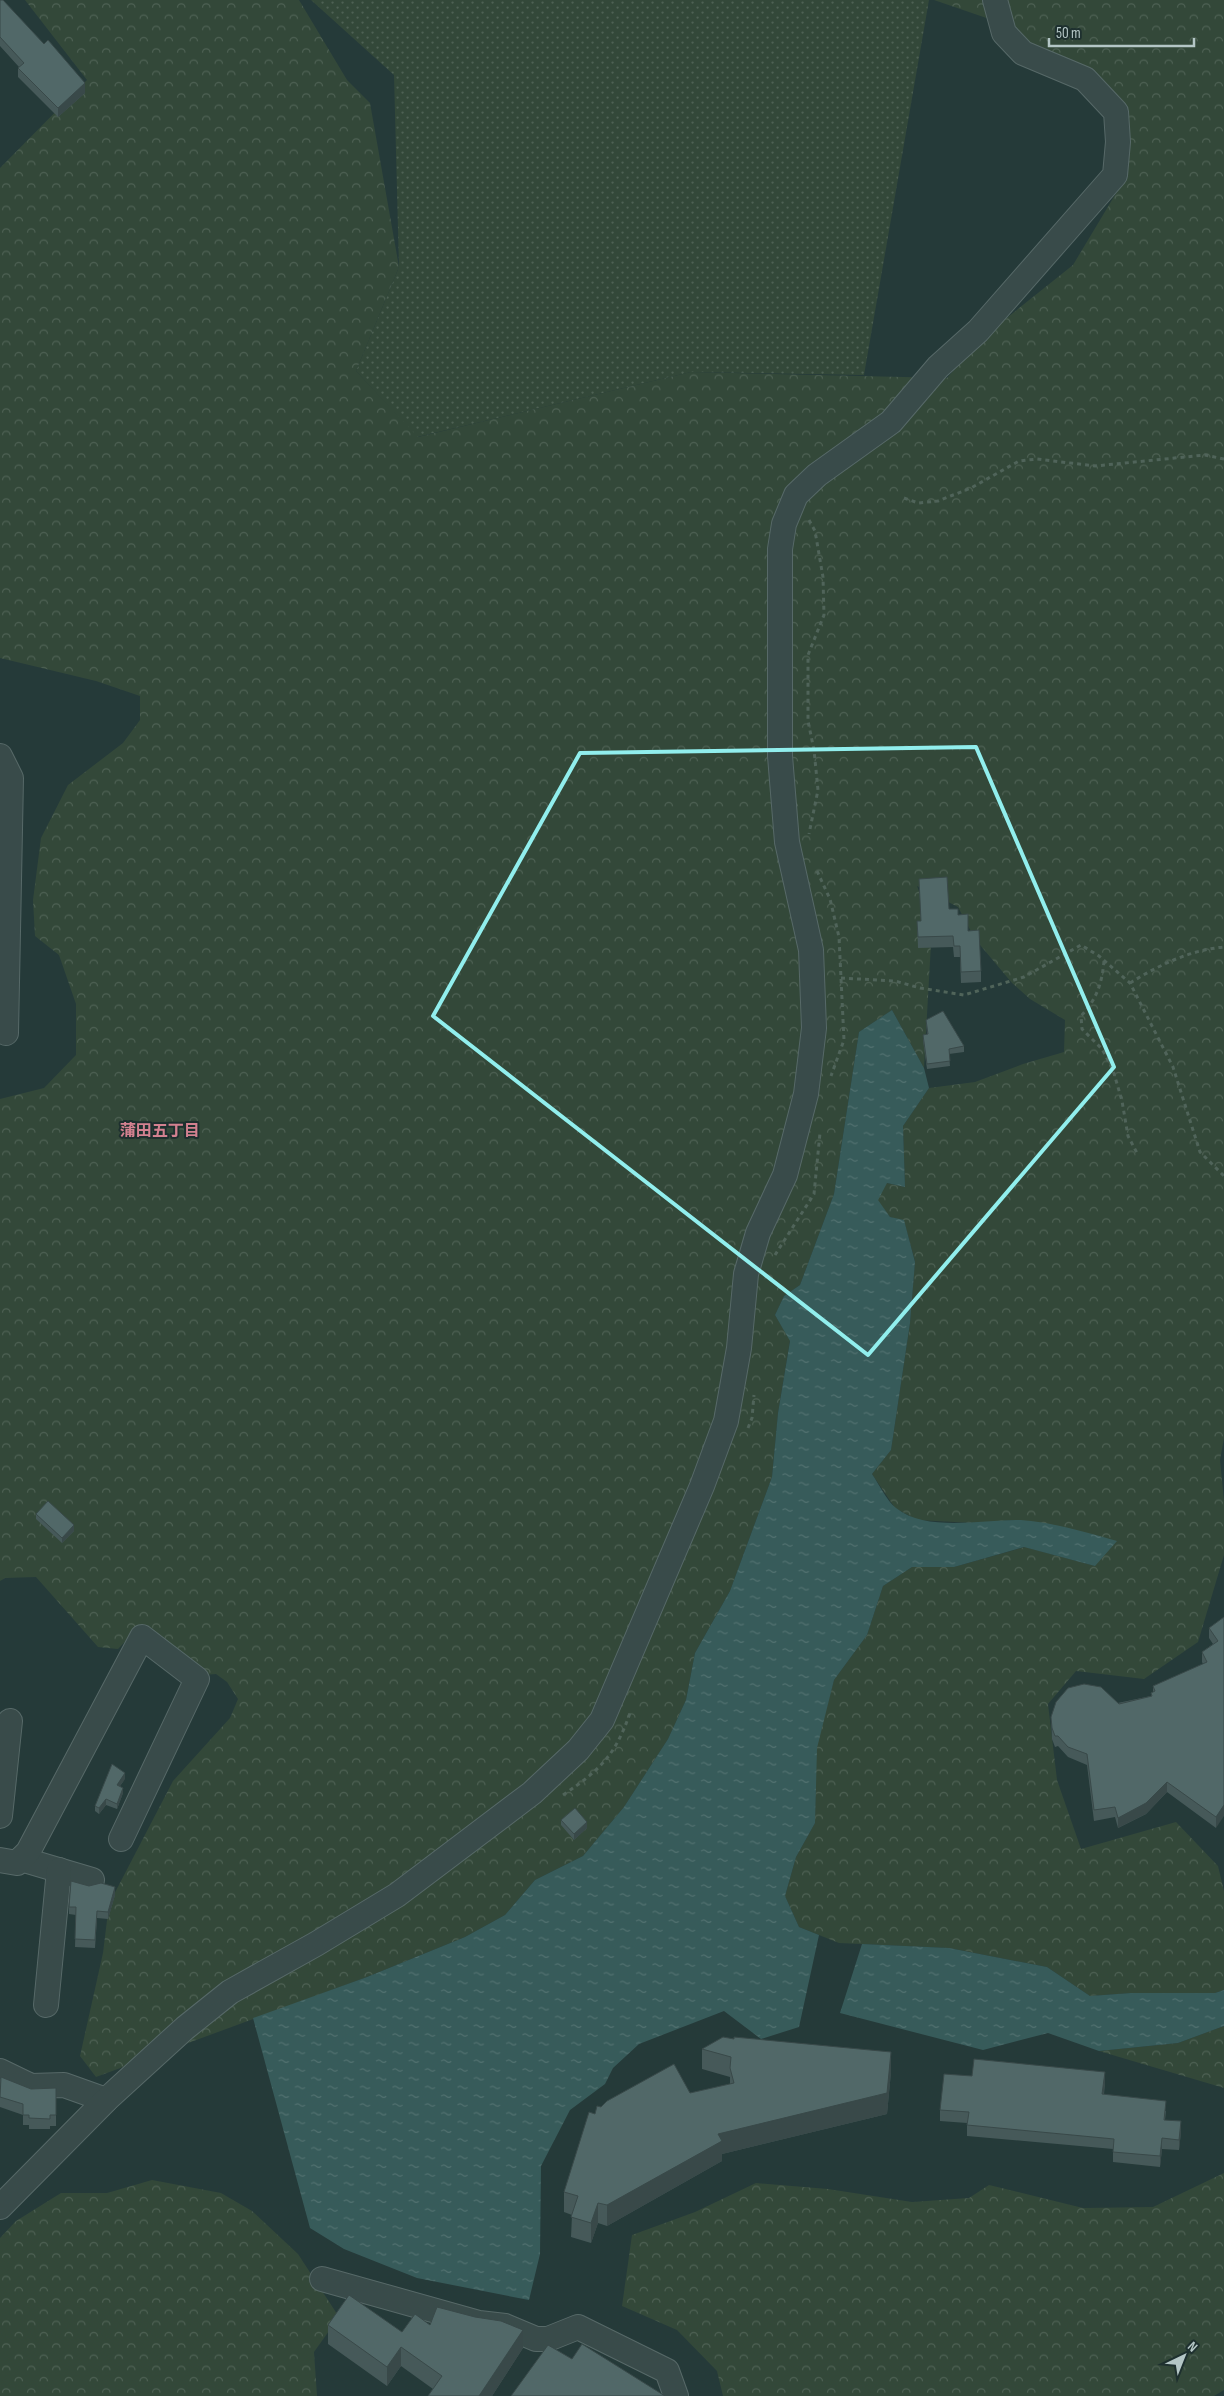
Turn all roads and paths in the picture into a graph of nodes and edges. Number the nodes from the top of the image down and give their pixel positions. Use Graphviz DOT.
graph roads {
  1 [pos="995,0"];
  2 [pos="1224,459"];
  3 [pos="796,495"];
  4 [pos="904,498"];
  5 [pos="0,756"];
  6 [pos="808,840"];
  7 [pos="814,865"];
  8 [pos="1224,947"];
  9 [pos="1104,960"];
  10 [pos="841,978"];
  11 [pos="1130,983"];
  12 [pos="6,1033"];
  13 [pos="830,1079"];
  14 [pos="821,1125"];
  15 [pos="1137,1153"];
  16 [pos="1224,1176"];
  17 [pos="773,1259"];
  18 [pos="755,1392"];
  19 [pos="745,1435"];
  20 [pos="633,1705"];
  21 [pos="10,1721"];
  22 [pos="562,1796"];
  23 [pos="0,1816"];
  24 [pos="121,1839"];
  25 [pos="11,1859"];
  26 [pos="58,1870"];
  27 [pos="92,1880"];
  28 [pos="46,2005"];
  29 [pos="0,2071"];
  30 [pos="106,2100"];
  31 [pos="0,2208"];
  32 [pos="322,2279"];
  33 [pos="676,2396"];
  1 -- 3 [label="street"];
  2 -- 4 [label="path"];
  3 -- 6 [label="path"];
  3 -- 30 [label="street"];
  5 -- 12 [label="street"];
  7 -- 10 [label="path"];
  8 -- 11 [label="path"];
  9 -- 10 [label="path"];
  9 -- 11 [label="path"];
  9 -- 15 [label="path"];
  10 -- 13 [label="path"];
  11 -- 16 [label="path"];
  14 -- 17 [label="path"];
  18 -- 19 [label="path"];
  20 -- 22 [label="path"];
  21 -- 23 [label="street"];
  24 -- 25 [label="street"];
  25 -- 26 [label="street"];
  26 -- 27 [label="street"];
  26 -- 28 [label="street"];
  29 -- 30 [label="street"];
  30 -- 31 [label="street"];
  32 -- 33 [label="street"];
}
